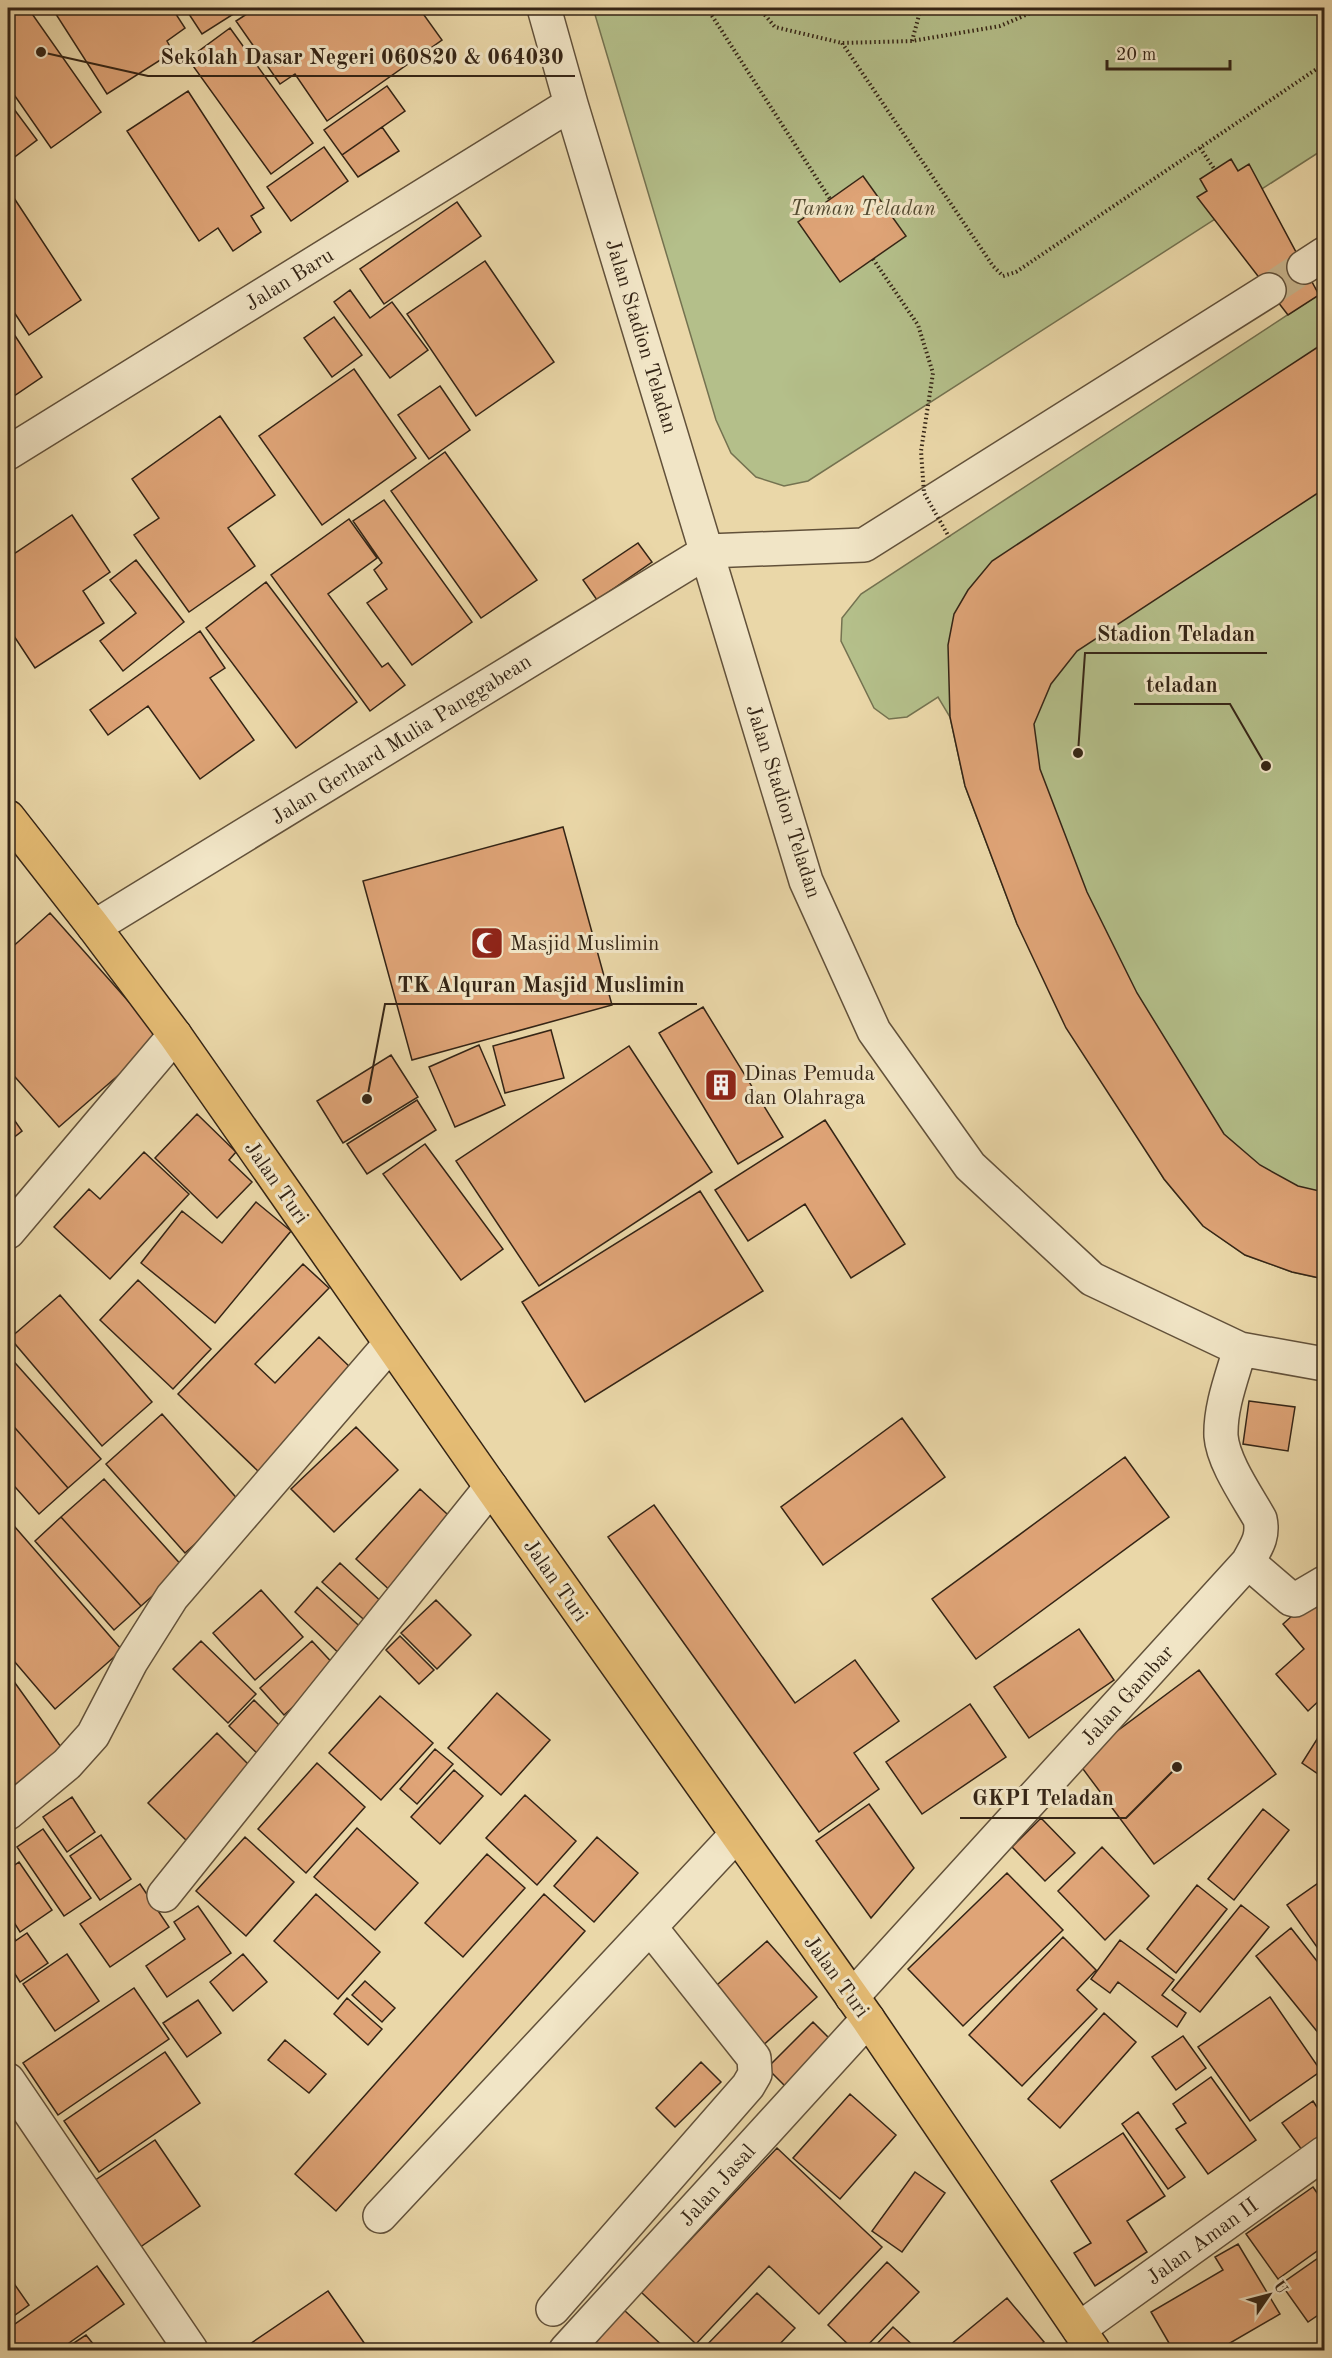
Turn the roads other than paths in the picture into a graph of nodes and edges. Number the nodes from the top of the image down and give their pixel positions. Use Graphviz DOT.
graph roads {
  1 [pos="544,8"];
  2 [pos="571,104"];
  3 [pos="1269,290"];
  4 [pos="8,453"];
  5 [pos="708,551"];
  6 [pos="8,817"];
  7 [pos="94,927"];
  8 [pos="175,1035"];
  9 [pos="8,1232"];
  10 [pos="390,1344"];
  11 [pos="1240,1349"];
  12 [pos="1324,1364"];
  13 [pos="490,1487"];
  14 [pos="1248,1562"];
  15 [pos="1324,1583"];
  16 [pos="8,1813"];
  17 [pos="736,1835"];
  18 [pos="164,1895"];
  19 [pos="650,1927"];
  20 [pos="860,2008"];
  21 [pos="8,2080"];
  22 [pos="1324,2152"];
  23 [pos="380,2216"];
  24 [pos="553,2309"];
  25 [pos="1086,2340"];
  26 [pos="191,2350"];
  27 [pos="566,2350"];
  1 -- 2 [label="street, Jalan Stadion Teladan"];
  2 -- 4 [label="street, Jalan Baru"];
  2 -- 5 [label="street, Jalan Stadion Teladan"];
  3 -- 5 [label="street"];
  5 -- 7 [label="street, Jalan Gerhard Mulia Panggabean"];
  5 -- 11 [label="street, Jalan Stadion Teladan"];
  6 -- 7 [label="main road, Jalan Turi"];
  7 -- 8 [label="main road, Jalan Turi"];
  8 -- 9 [label="street"];
  8 -- 10 [label="main road, Jalan Turi"];
  10 -- 13 [label="main road, Jalan Turi"];
  10 -- 16 [label="street"];
  11 -- 12 [label="street, Jalan Stadion Teladan"];
  11 -- 14 [label="street, Jalan Gambar"];
  13 -- 17 [label="main road, Jalan Turi"];
  13 -- 18 [label="street"];
  14 -- 15 [label="street"];
  14 -- 20 [label="street, Jalan Gambar"];
  17 -- 19 [label="street"];
  17 -- 20 [label="main road, Jalan Turi"];
  19 -- 23 [label="street"];
  19 -- 24 [label="street"];
  20 -- 25 [label="main road, Jalan Turi"];
  20 -- 27 [label="street, Jalan Jasal"];
  21 -- 26 [label="street"];
  22 -- 25 [label="street, Jalan Aman II"];
}
